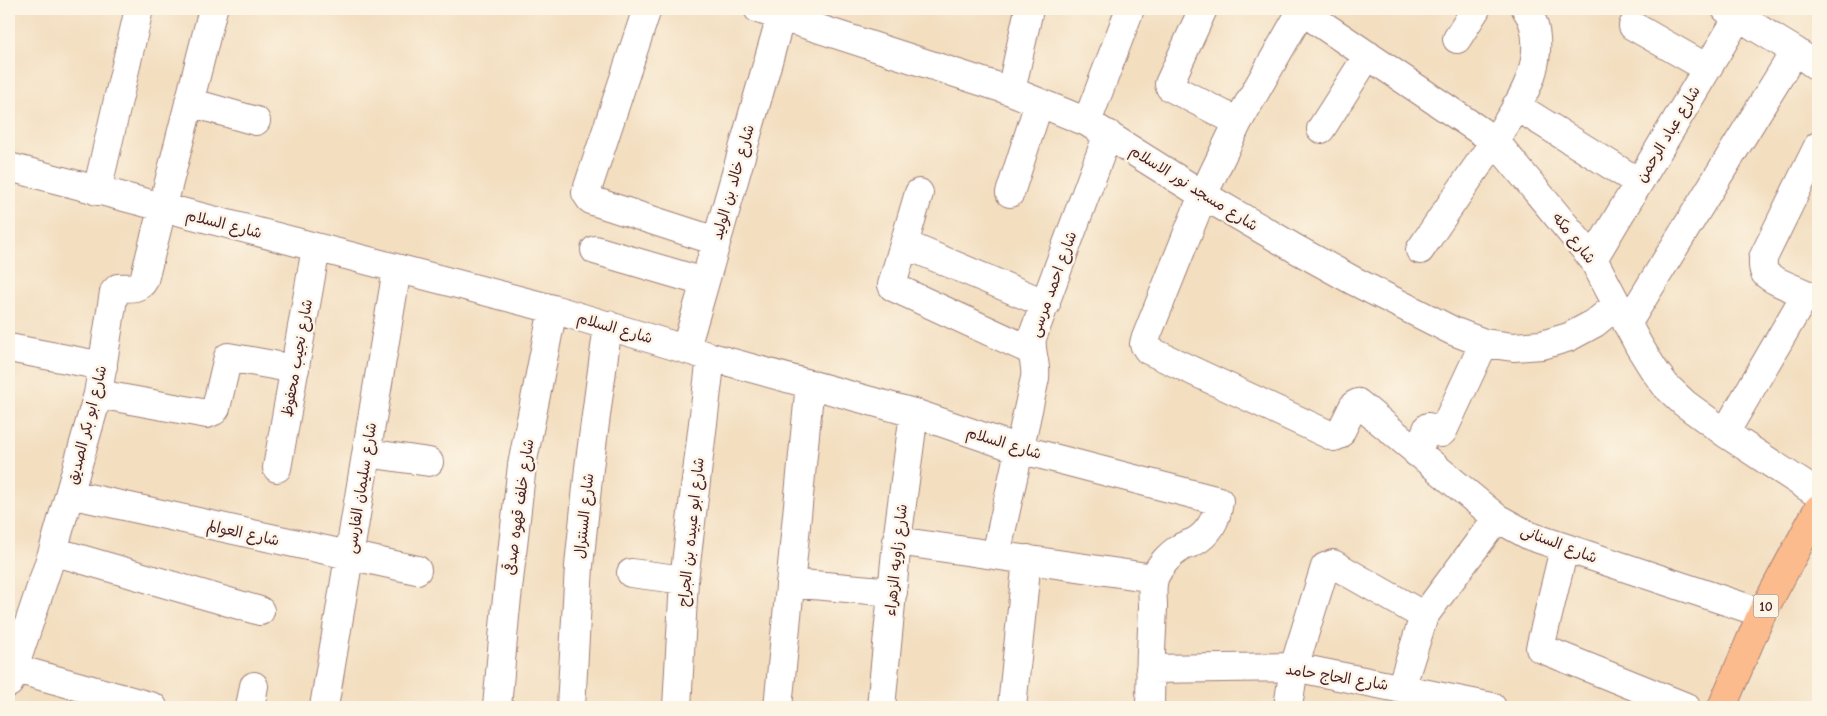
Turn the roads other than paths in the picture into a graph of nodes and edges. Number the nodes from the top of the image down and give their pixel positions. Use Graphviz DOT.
graph roads {
  1 [pos="139,9"];
  2 [pos="213,9"];
  3 [pos="648,9"];
  4 [pos="1029,9"];
  5 [pos="1130,9"];
  6 [pos="1203,9"];
  7 [pos="1300,9"];
  8 [pos="1476,9"];
  9 [pos="1526,9"];
  10 [pos="1736,11"];
  11 [pos="769,12"];
  12 [pos="1633,26"];
  13 [pos="1457,39"];
  14 [pos="1795,51"];
  15 [pos="1368,54"];
  16 [pos="1818,67"];
  17 [pos="1707,68"];
  18 [pos="1011,91"];
  19 [pos="189,102"];
  20 [pos="1039,103"];
  21 [pos="1516,106"];
  22 [pos="256,121"];
  23 [pos="1238,122"];
  24 [pos="1098,128"];
  25 [pos="1321,129"];
  26 [pos="1495,141"];
  27 [pos="1818,146"];
  28 [pos="9,167"];
  29 [pos="1638,182"];
  30 [pos="97,191"];
  31 [pos="919,193"];
  32 [pos="1010,193"];
  33 [pos="1203,196"];
  34 [pos="161,208"];
  35 [pos="716,241"];
  36 [pos="904,244"];
  37 [pos="316,248"];
  38 [pos="595,250"];
  39 [pos="1420,250"];
  40 [pos="1592,259"];
  41 [pos="397,270"];
  42 [pos="704,282"];
  43 [pos="1812,296"];
  44 [pos="1046,304"];
  45 [pos="553,310"];
  46 [pos="1622,314"];
  47 [pos="608,325"];
  48 [pos="1484,344"];
  49 [pos="9,348"];
  50 [pos="686,348"];
  51 [pos="1032,351"];
  52 [pos="711,357"];
  53 [pos="103,366"];
  54 [pos="295,369"];
  55 [pos="810,384"];
  56 [pos="98,394"];
  57 [pos="914,413"];
  58 [pos="1725,433"];
  59 [pos="1019,449"];
  60 [pos="367,453"];
  61 [pos="1417,453"];
  62 [pos="429,462"];
  63 [pos="277,468"];
  64 [pos="70,494"];
  65 [pos="1818,494"];
  66 [pos="1818,509"];
  67 [pos="1497,518"];
  68 [pos="897,540"];
  69 [pos="1564,549"];
  70 [pos="53,551"];
  71 [pos="996,555"];
  72 [pos="350,556"];
  73 [pos="1027,560"];
  74 [pos="417,570"];
  75 [pos="631,573"];
  76 [pos="1154,578"];
  77 [pos="684,580"];
  78 [pos="790,583"];
  79 [pos="893,592"];
  80 [pos="260,611"];
  81 [pos="1762,613"];
  82 [pos="1424,616"];
  83 [pos="1294,667"];
  84 [pos="1150,669"];
  85 [pos="10,673"];
  86 [pos="1410,696"];
  87 [pos="329,706"];
  88 [pos="153,707"];
  89 [pos="497,707"];
  90 [pos="571,707"];
  91 [pos="677,707"];
  92 [pos="778,707"];
  93 [pos="882,707"];
  94 [pos="1012,707"];
  95 [pos="1150,707"];
  96 [pos="1288,707"];
  97 [pos="1492,707"];
  98 [pos="1686,707"];
  99 [pos="1722,707"];
  1 -- 30 [label="street"];
  2 -- 19 [label="street, شارع ابو بكر الصديق"];
  3 -- 35 [label="street"];
  4 -- 18 [label="street"];
  5 -- 24 [label="street, شارع احمد مرسى"];
  6 -- 23 [label="street"];
  7 -- 15 [label="street, شارع مكه"];
  7 -- 23 [label="street"];
  8 -- 13 [label="street"];
  9 -- 21 [label="street"];
  10 -- 14 [label="street"];
  10 -- 17 [label="street, شارع عباد الرحمن"];
  11 -- 18 [label="street, شارع مسجد نور الاسلام"];
  11 -- 35 [label="street, شارع خالد بن الوليد"];
  12 -- 17 [label="street"];
  14 -- 16 [label="street"];
  14 -- 46 [label="street, شارع مسجد نور الاسلام"];
  15 -- 25 [label="street"];
  15 -- 26 [label="street, شارع مكه"];
  17 -- 29 [label="street, شارع عباد الرحمن"];
  18 -- 20 [label="street, شارع مسجد نور الاسلام"];
  19 -- 22 [label="street"];
  19 -- 34 [label="street, شارع ابو بكر الصديق"];
  20 -- 24 [label="street, شارع مسجد نور الاسلام"];
  20 -- 32 [label="street"];
  21 -- 26 [label="street"];
  21 -- 29 [label="street"];
  23 -- 33 [label="street"];
  24 -- 33 [label="street, شارع مسجد نور الاسلام"];
  24 -- 44 [label="street, شارع احمد مرسى"];
  26 -- 39 [label="street"];
  26 -- 40 [label="street, شارع مكه"];
  27 -- 43 [label="street"];
  28 -- 30 [label="street, شارع السلام"];
  29 -- 40 [label="street, شارع عباد الرحمن"];
  30 -- 34 [label="street, شارع السلام"];
  31 -- 36 [label="street"];
  33 -- 48 [label="street, شارع مسجد نور الاسلام"];
  33 -- 61 [label="street, شارع السنانى"];
  34 -- 37 [label="street, شارع السلام"];
  34 -- 53 [label="street, شارع ابو بكر الصديق"];
  35 -- 42 [label="street, شارع خالد بن الوليد"];
  36 -- 44 [label="street"];
  36 -- 51 [label="street"];
  37 -- 41 [label="street, شارع السلام"];
  37 -- 54 [label="street, شارع نجيب محفوظ"];
  38 -- 42 [label="street"];
  40 -- 46 [label="street, شارع مكه"];
  41 -- 45 [label="street, شارع السلام"];
  41 -- 60 [label="street, شارع سليمان الفارسى"];
  42 -- 50 [label="street, شارع خالد بن الوليد"];
  43 -- 58 [label="street"];
  44 -- 51 [label="street, شارع احمد مرسى"];
  45 -- 47 [label="street, شارع السلام"];
  45 -- 89 [label="street, شارع خلف قهوه صدقى"];
  46 -- 48 [label="street, شارع مسجد نور الاسلام"];
  46 -- 58 [label="street, شارع مكه"];
  47 -- 50 [label="street, شارع السلام"];
  47 -- 90 [label="street, شارع السنترال"];
  48 -- 61 [label="street"];
  49 -- 53 [label="street"];
  50 -- 52 [label="street, شارع السلام"];
  51 -- 59 [label="street, شارع احمد مرسى"];
  52 -- 55 [label="street, شارع السلام"];
  52 -- 77 [label="street, شارع ابو عبيده بن الجراح"];
  53 -- 56 [label="street, شارع ابو بكر الصديق"];
  54 -- 56 [label="street"];
  54 -- 63 [label="street, شارع نجيب محفوظ"];
  55 -- 57 [label="street, شارع السلام"];
  55 -- 78 [label="street"];
  56 -- 64 [label="street, شارع ابو بكر الصديق"];
  57 -- 59 [label="street, شارع السلام"];
  57 -- 68 [label="street, شارع زاويه الزهراء"];
  58 -- 65 [label="street, شارع مكه"];
  59 -- 71 [label="street, شارع احمد مرسى"];
  59 -- 76 [label="street, شارع السلام"];
  60 -- 62 [label="street"];
  60 -- 72 [label="street, شارع سليمان الفارسى"];
  61 -- 67 [label="street, شارع السنانى"];
  64 -- 70 [label="street, شارع ابو بكر الصديق"];
  64 -- 72 [label="street, شارع العوالم"];
  66 -- 81 [label="main road, 10"];
  67 -- 69 [label="street, شارع السنانى"];
  67 -- 82 [label="street"];
  68 -- 71 [label="street"];
  68 -- 79 [label="street, شارع زاويه الزهراء"];
  69 -- 81 [label="street, شارع السنانى"];
  69 -- 98 [label="street"];
  70 -- 80 [label="street"];
  70 -- 85 [label="street, شارع ابو بكر الصديق"];
  71 -- 73 [label="street"];
  72 -- 74 [label="street, شارع العوالم"];
  72 -- 87 [label="street, شارع سليمان الفارسى"];
  73 -- 76 [label="street"];
  73 -- 94 [label="street"];
  75 -- 77 [label="street"];
  76 -- 84 [label="street"];
  77 -- 91 [label="street, شارع ابو عبيده بن الجراح"];
  78 -- 79 [label="street"];
  78 -- 92 [label="street"];
  79 -- 93 [label="street, شارع زاويه الزهراء"];
  81 -- 99 [label="main road, 10"];
  82 -- 83 [label="street"];
  82 -- 86 [label="street"];
  83 -- 84 [label="street, شارع الحاج حامد"];
  83 -- 86 [label="street, شارع الحاج حامد"];
  83 -- 96 [label="street"];
  84 -- 95 [label="street"];
  85 -- 88 [label="street"];
  86 -- 97 [label="street, شارع الحاج حامد"];
}
